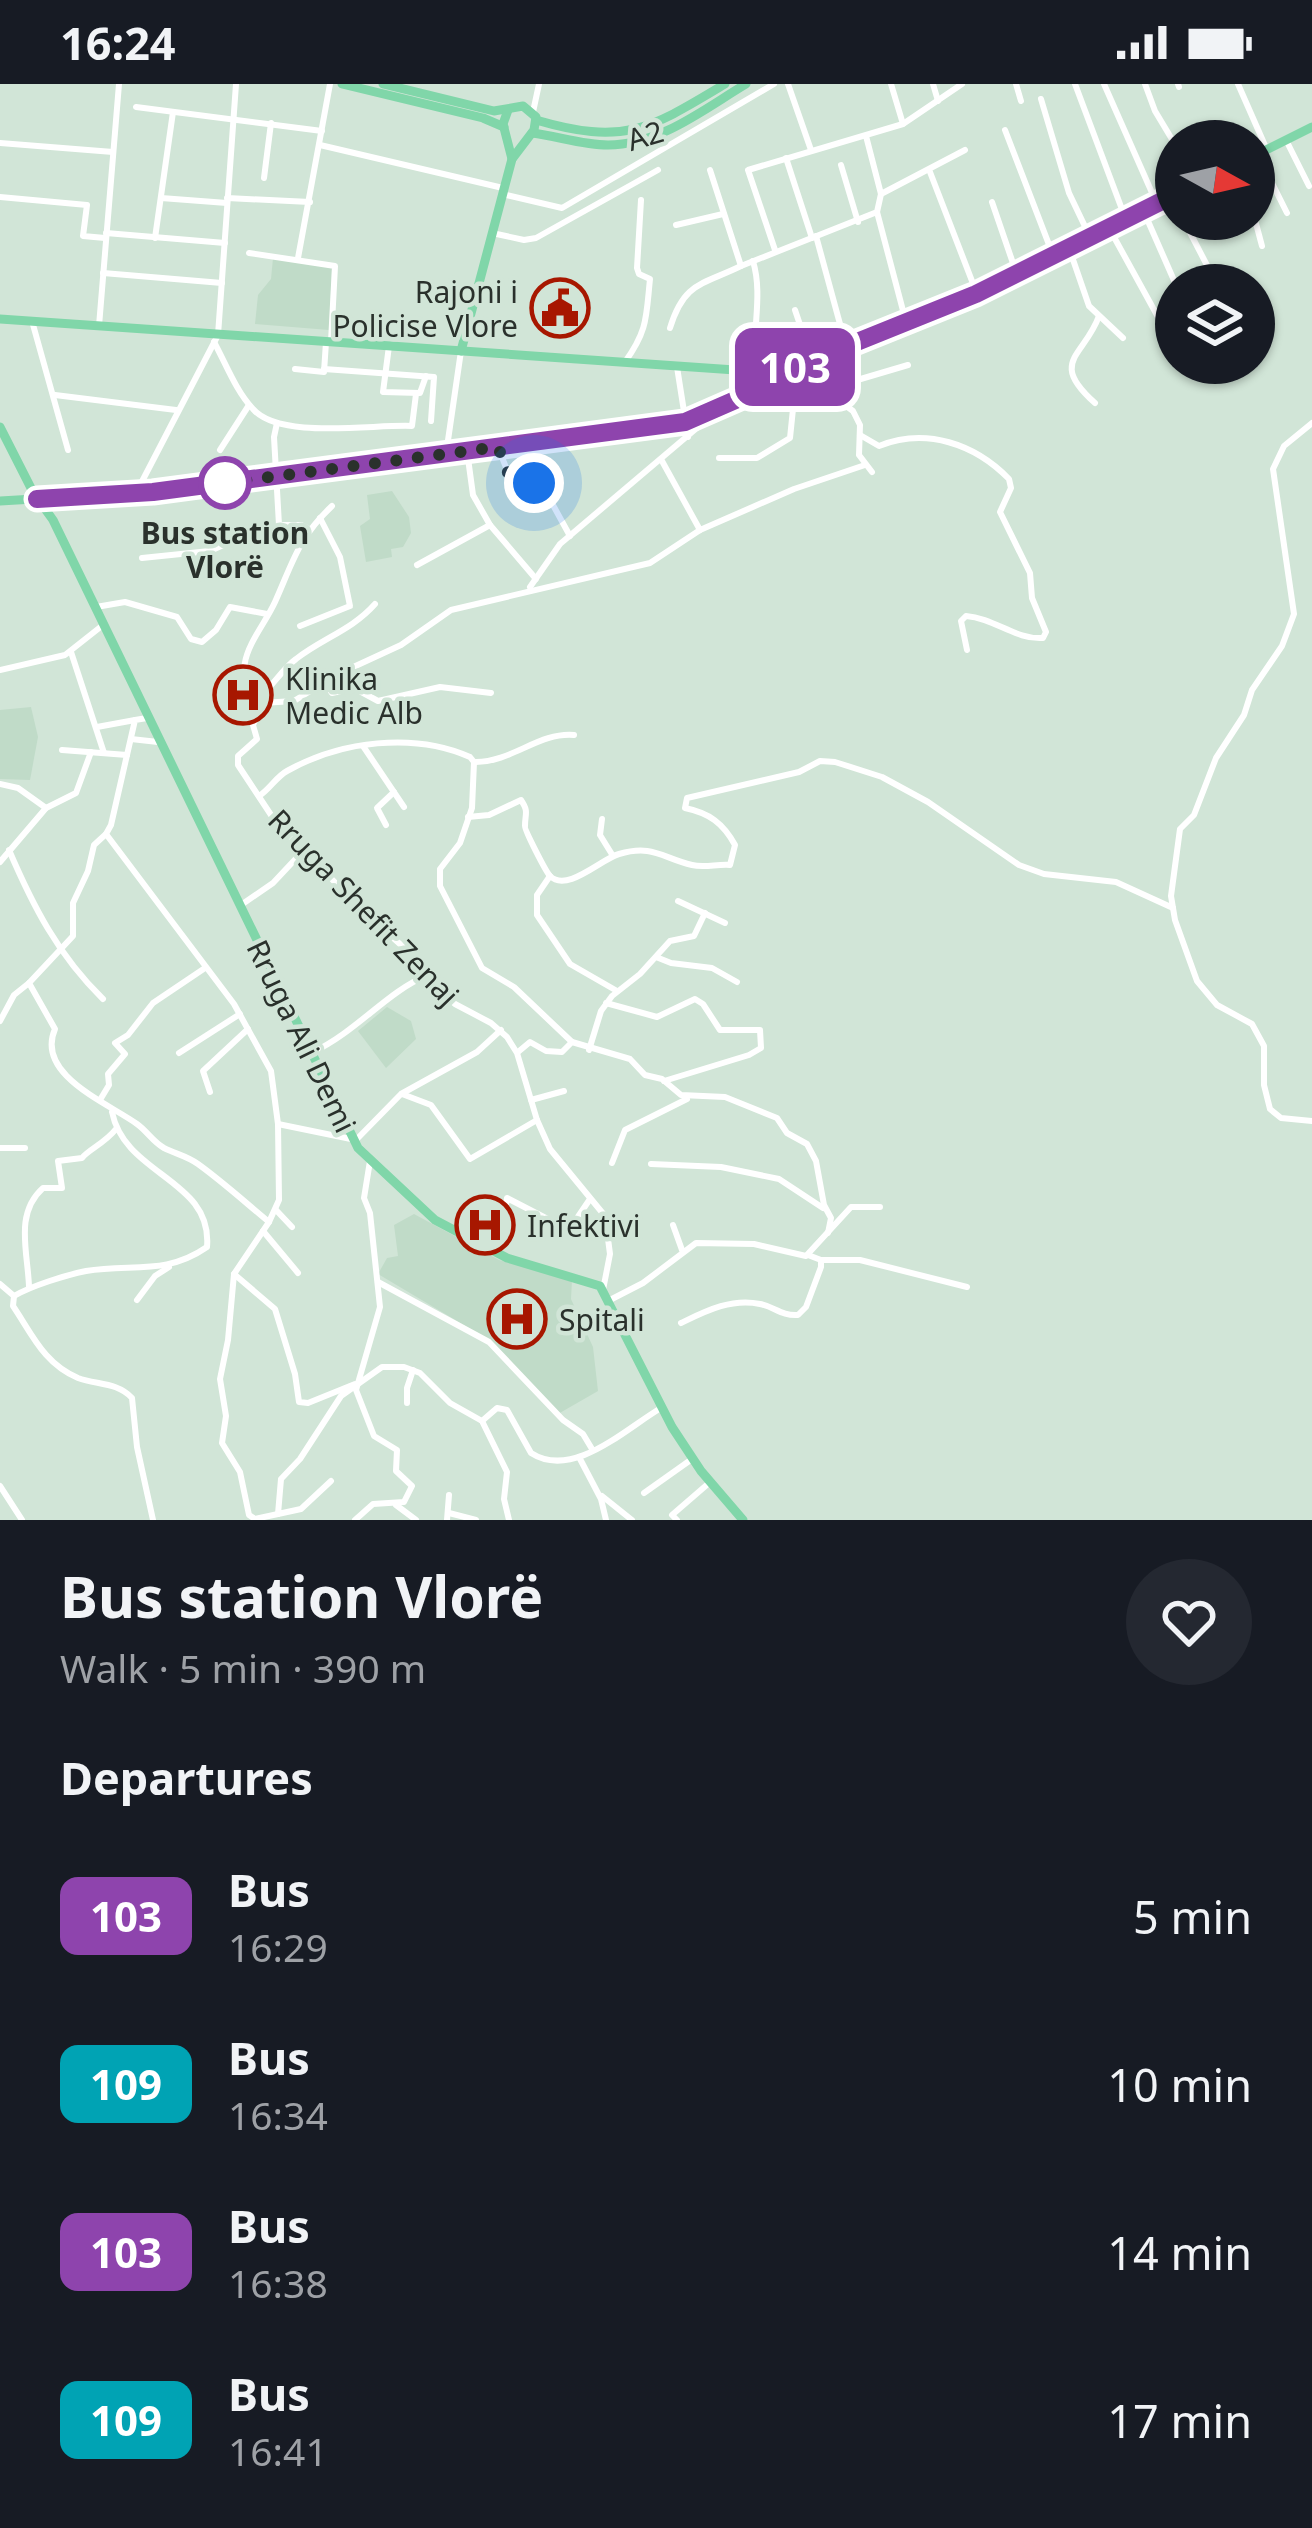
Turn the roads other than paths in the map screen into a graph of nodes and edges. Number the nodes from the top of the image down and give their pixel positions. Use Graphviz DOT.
graph roads {
  1 [pos="119,84"];
  2 [pos="236,84"];
  3 [pos="330,84"];
  4 [pos="342,84"];
  5 [pos="383,84"];
  6 [pos="725,84"];
  7 [pos="746,84"];
  8 [pos="774,84"];
  9 [pos="891,84"];
  10 [pos="933,84"];
  11 [pos="962,84"];
  12 [pos="1016,84"];
  13 [pos="1075,84"];
  14 [pos="1104,84"];
  15 [pos="1145,84"];
  16 [pos="1238,84"];
  17 [pos="538,87"];
  18 [pos="789,88"];
  19 [pos="432,90"];
  20 [pos="1041,99"];
  21 [pos="938,101"];
  22 [pos="1021,101"];
  23 [pos="520,105"];
  24 [pos="136,107"];
  25 [pos="508,110"];
  26 [pos="173,112"];
  27 [pos="535,116"];
  28 [pos="234,118"];
  29 [pos="1160,120"];
  30 [pos="1249,120"];
  31 [pos="271,123"];
  32 [pos="902,124"];
  33 [pos="1312,127"];
  34 [pos="322,130"];
  35 [pos="506,130"];
  36 [pos="1005,130"];
  37 [pos="531,134"];
  38 [pos="866,136"];
  39 [pos="1286,140"];
  40 [pos="0,142"];
  41 [pos="320,145"];
  42 [pos="1275,146"];
  43 [pos="811,150"];
  44 [pos="965,150"];
  45 [pos="113,152"];
  46 [pos="786,158"];
  47 [pos="512,159"];
  48 [pos="841,165"];
  49 [pos="658,170"];
  50 [pos="710,170"];
  51 [pos="930,172"];
  52 [pos="264,178"];
  53 [pos="1309,186"];
  54 [pos="1275,187"];
  55 [pos="503,191"];
  56 [pos="881,194"];
  57 [pos="0,196"];
  58 [pos="161,198"];
  59 [pos="1155,199"];
  60 [pos="641,200"];
  61 [pos="227,201"];
  62 [pos="310,202"];
  63 [pos="992,202"];
  64 [pos="1155,205"];
  65 [pos="1144,211"];
  66 [pos="878,212"];
  67 [pos="1287,213"];
  68 [pos="723,214"];
  69 [pos="1126,220"];
  70 [pos="858,222"];
  71 [pos="676,225"];
  72 [pos="1109,228"];
  73 [pos="492,233"];
  74 [pos="106,236"];
  75 [pos="814,237"];
  76 [pos="155,238"];
  77 [pos="1090,238"];
  78 [pos="1260,240"];
  79 [pos="224,243"];
  80 [pos="1262,246"];
  81 [pos="1069,248"];
  82 [pos="776,250"];
  83 [pos="249,253"];
  84 [pos="1053,255"];
  85 [pos="298,258"];
  86 [pos="753,260"];
  87 [pos="1168,264"];
  88 [pos="741,266"];
  89 [pos="103,273"];
  90 [pos="1017,274"];
  91 [pos="222,283"];
  92 [pos="976,294"];
  93 [pos="795,310"];
  94 [pos="1155,312"];
  95 [pos="1100,316"];
  96 [pos="0,319"];
  97 [pos="32,321"];
  98 [pos="906,322"];
  99 [pos="99,326"];
  100 [pos="670,328"];
  101 [pos="213,337"];
  102 [pos="1123,338"];
  103 [pos="329,342"];
  104 [pos="388,346"];
  105 [pos="846,346"];
  106 [pos="461,351"];
  107 [pos="829,353"];
  108 [pos="812,360"];
  109 [pos="623,364"];
  110 [pos="908,365"];
  111 [pos="677,367"];
  112 [pos="295,369"];
  113 [pos="324,369"];
  114 [pos="757,372"];
  115 [pos="386,373"];
  116 [pos="780,373"];
  117 [pos="427,376"];
  118 [pos="837,386"];
  119 [pos="761,387"];
  120 [pos="416,394"];
  121 [pos="55,395"];
  122 [pos="1095,403"];
  123 [pos="249,405"];
  124 [pos="177,410"];
  125 [pos="718,410"];
  126 [pos="431,421"];
  127 [pos="685,422"];
  128 [pos="277,423"];
  129 [pos="1312,424"];
  130 [pos="0,427"];
  131 [pos="860,435"];
  132 [pos="688,437"];
  133 [pos="498,447"];
  134 [pos="68,450"];
  135 [pos="220,450"];
  136 [pos="467,452"];
  137 [pos="446,454"];
  138 [pos="718,458"];
  139 [pos="662,460"];
  140 [pos="865,465"];
  141 [pos="872,472"];
  142 [pos="278,475"];
  143 [pos="136,493"];
  144 [pos="37,499"];
  145 [pos="0,501"];
  146 [pos="332,506"];
  147 [pos="320,518"];
  148 [pos="279,525"];
  149 [pos="490,525"];
  150 [pos="309,530"];
  151 [pos="700,530"];
  152 [pos="570,536"];
  153 [pos="142,558"];
  154 [pos="416,565"];
  155 [pos="536,579"];
  156 [pos="527,590"];
  157 [pos="375,604"];
  158 [pos="95,607"];
  159 [pos="267,614"];
  160 [pos="103,625"];
  161 [pos="299,626"];
  162 [pos="967,650"];
  163 [pos="71,652"];
  164 [pos="0,670"];
  165 [pos="325,681"];
  166 [pos="491,693"];
  167 [pos="259,702"];
  168 [pos="141,719"];
  169 [pos="98,727"];
  170 [pos="574,735"];
  171 [pos="131,739"];
  172 [pos="158,742"];
  173 [pos="363,746"];
  174 [pos="62,750"];
  175 [pos="91,752"];
  176 [pos="104,753"];
  177 [pos="127,755"];
  178 [pos="474,762"];
  179 [pos="0,784"];
  180 [pos="394,792"];
  181 [pos="258,796"];
  182 [pos="404,807"];
  183 [pos="46,808"];
  184 [pos="468,817"];
  185 [pos="602,819"];
  186 [pos="386,825"];
  187 [pos="106,834"];
  188 [pos="9,850"];
  189 [pos="304,850"];
  190 [pos="613,856"];
  191 [pos="0,862"];
  192 [pos="550,875"];
  193 [pos="678,901"];
  194 [pos="238,906"];
  195 [pos="1173,908"];
  196 [pos="706,914"];
  197 [pos="725,922"];
  198 [pos="60,952"];
  199 [pos="656,957"];
  200 [pos="206,968"];
  201 [pos="427,976"];
  202 [pos="736,982"];
  203 [pos="29,983"];
  204 [pos="617,991"];
  205 [pos="103,998"];
  206 [pos="606,1003"];
  207 [pos="240,1014"];
  208 [pos="0,1022"];
  209 [pos="248,1030"];
  210 [pos="501,1030"];
  211 [pos="572,1042"];
  212 [pos="589,1050"];
  213 [pos="179,1053"];
  214 [pos="517,1053"];
  215 [pos="310,1054"];
  216 [pos="664,1081"];
  217 [pos="564,1090"];
  218 [pos="210,1091"];
  219 [pos="401,1094"];
  220 [pos="690,1097"];
  221 [pos="530,1100"];
  222 [pos="99,1102"];
  223 [pos="112,1112"];
  224 [pos="537,1120"];
  225 [pos="1312,1121"];
  226 [pos="278,1124"];
  227 [pos="116,1129"];
  228 [pos="353,1141"];
  229 [pos="0,1148"];
  230 [pos="25,1148"];
  231 [pos="370,1161"];
  232 [pos="612,1163"];
  233 [pos="651,1164"];
  234 [pos="590,1199"];
  235 [pos="880,1207"];
  236 [pos="276,1210"];
  237 [pos="826,1210"];
  238 [pos="269,1222"];
  239 [pos="673,1225"];
  240 [pos="292,1227"];
  241 [pos="263,1231"];
  242 [pos="828,1233"];
  243 [pos="682,1250"];
  244 [pos="499,1255"];
  245 [pos="802,1255"];
  246 [pos="821,1260"];
  247 [pos="178,1263"];
  248 [pos="234,1274"];
  249 [pos="298,1274"];
  250 [pos="378,1282"];
  251 [pos="0,1284"];
  252 [pos="29,1287"];
  253 [pos="967,1287"];
  254 [pos="606,1295"];
  255 [pos="14,1296"];
  256 [pos="136,1300"];
  257 [pos="681,1322"];
  258 [pos="413,1370"];
  259 [pos="357,1384"];
  260 [pos="407,1403"];
  261 [pos="661,1408"];
  262 [pos="482,1420"];
  263 [pos="592,1449"];
  264 [pos="579,1457"];
  265 [pos="692,1459"];
  266 [pos="331,1480"];
  267 [pos="711,1483"];
  268 [pos="0,1486"];
  269 [pos="597,1491"];
  270 [pos="644,1493"];
  271 [pos="449,1495"];
  272 [pos="392,1503"];
  273 [pos="278,1514"];
  274 [pos="448,1517"];
  275 [pos="22,1520"];
  276 [pos="153,1520"];
  277 [pos="355,1520"];
  278 [pos="416,1520"];
  279 [pos="476,1520"];
  280 [pos="512,1520"];
  281 [pos="606,1520"];
  282 [pos="632,1520"];
  283 [pos="676,1520"];
  284 [pos="743,1520"];
  1 -- 45 [label="street"];
  2 -- 28 [label="street"];
  3 -- 34 [label="street"];
  4 -- 35 [label="main road"];
  5 -- 19 [label="main road"];
  6 -- 27 [label="main road, A2"];
  7 -- 37 [label="main road, A2"];
  8 -- 55 [label="street"];
  9 -- 32 [label="street"];
  10 -- 21 [label="street"];
  11 -- 21 [label="street"];
  12 -- 22 [label="street"];
  13 -- 69 [label="street"];
  14 -- 59 [label="street"];
  15 -- 29 [label="street"];
  16 -- 30 [label="street"];
  17 -- 23 [label="street"];
  17 -- 27 [label="street"];
  18 -- 43 [label="street"];
  19 -- 25 [label="main road"];
  20 -- 77 [label="street"];
  21 -- 32 [label="street"];
  23 -- 25 [label="main road"];
  23 -- 27 [label="main road"];
  24 -- 26 [label="street"];
  25 -- 35 [label="main road"];
  26 -- 28 [label="street"];
  26 -- 58 [label="street"];
  27 -- 37 [label="main road"];
  28 -- 31 [label="street"];
  28 -- 61 [label="street"];
  31 -- 34 [label="street"];
  31 -- 52 [label="street"];
  32 -- 38 [label="street"];
  33 -- 39 [label="main road"];
  34 -- 41 [label="street"];
  35 -- 37 [label="main road"];
  35 -- 47 [label="main road"];
  36 -- 84 [label="street"];
  37 -- 47 [label="main road"];
  38 -- 43 [label="street"];
  38 -- 56 [label="street"];
  39 -- 42 [label="main road"];
  39 -- 53 [label="street"];
  40 -- 45 [label="street"];
  41 -- 55 [label="street"];
  41 -- 62 [label="street"];
  43 -- 46 [label="street"];
  44 -- 51 [label="street"];
  45 -- 74 [label="street"];
  46 -- 75 [label="street"];
  46 -- 82 [label="street"];
  47 -- 55 [label="main road"];
  48 -- 70 [label="street"];
  49 -- 73 [label="street"];
  50 -- 68 [label="street"];
  51 -- 56 [label="street"];
  51 -- 92 [label="street"];
  54 -- 67 [label="street"];
  55 -- 73 [label="main road"];
  56 -- 66 [label="street"];
  57 -- 74 [label="street"];
  58 -- 61 [label="street"];
  58 -- 76 [label="street"];
  60 -- 109 [label="street"];
  61 -- 62 [label="street"];
  61 -- 79 [label="street"];
  62 -- 85 [label="street"];
  63 -- 90 [label="street"];
  64 -- 65 [label="main road"];
  65 -- 69 [label="main road"];
  65 -- 87 [label="street"];
  66 -- 70 [label="street"];
  66 -- 98 [label="street"];
  68 -- 71 [label="street"];
  68 -- 88 [label="street"];
  69 -- 72 [label="main road"];
  70 -- 75 [label="street"];
  72 -- 77 [label="main road"];
  72 -- 94 [label="street"];
  73 -- 106 [label="main road"];
  74 -- 76 [label="street"];
  74 -- 89 [label="street"];
  75 -- 82 [label="street"];
  75 -- 105 [label="street"];
  76 -- 79 [label="street"];
  77 -- 81 [label="main road"];
  78 -- 80 [label="street"];
  79 -- 91 [label="street"];
  81 -- 84 [label="main road"];
  81 -- 95 [label="street"];
  82 -- 86 [label="street"];
  83 -- 85 [label="street"];
  84 -- 90 [label="main road"];
  85 -- 103 [label="street"];
  86 -- 88 [label="street"];
  86 -- 114 [label="street"];
  88 -- 100 [label="street"];
  89 -- 91 [label="street"];
  89 -- 99 [label="street"];
  90 -- 92 [label="main road"];
  91 -- 101 [label="street"];
  92 -- 98 [label="main road"];
  93 -- 108 [label="street"];
  95 -- 102 [label="street"];
  95 -- 122 [label="street"];
  96 -- 97 [label="main road"];
  97 -- 99 [label="main road"];
  97 -- 121 [label="street"];
  98 -- 105 [label="main road"];
  99 -- 101 [label="main road"];
  101 -- 103 [label="main road"];
  101 -- 123 [label="street"];
  101 -- 124 [label="street"];
  103 -- 104 [label="main road"];
  103 -- 113 [label="street"];
  104 -- 106 [label="main road"];
  104 -- 115 [label="street"];
  105 -- 107 [label="main road"];
  106 -- 109 [label="main road"];
  106 -- 137 [label="street"];
  107 -- 108 [label="main road"];
  107 -- 118 [label="street"];
  108 -- 116 [label="main road"];
  109 -- 111 [label="main road"];
  110 -- 118 [label="street"];
  111 -- 114 [label="main road"];
  111 -- 127 [label="street"];
  112 -- 113 [label="street"];
  113 -- 115 [label="street"];
  114 -- 116 [label="main road"];
  114 -- 119 [label="street"];
  115 -- 117 [label="street"];
  115 -- 120 [label="street"];
  116 -- 119 [label="main road"];
  116 -- 138 [label="street"];
  117 -- 120 [label="street"];
  117 -- 126 [label="street"];
  118 -- 131 [label="street"];
  119 -- 125 [label="main road"];
  120 -- 128 [label="street"];
  121 -- 124 [label="street"];
  121 -- 134 [label="street"];
  123 -- 128 [label="street"];
  123 -- 135 [label="street"];
  124 -- 143 [label="street"];
  125 -- 127 [label="main road"];
  125 -- 132 [label="street"];
  127 -- 132 [label="street"];
  127 -- 133 [label="main road"];
  128 -- 142 [label="street"];
  129 -- 195 [label="street"];
  130 -- 144 [label="main road, Rruga Ali Demi"];
  131 -- 140 [label="street"];
  131 -- 162 [label="street"];
  132 -- 139 [label="street"];
  133 -- 136 [label="main road"];
  133 -- 152 [label="street"];
  136 -- 137 [label="main road"];
  136 -- 149 [label="street"];
  137 -- 142 [label="main road"];
  139 -- 151 [label="street"];
  139 -- 152 [label="street"];
  140 -- 141 [label="street"];
  140 -- 151 [label="street"];
  142 -- 143 [label="main road"];
  142 -- 148 [label="street"];
  143 -- 144 [label="main road"];
  144 -- 145 [label="main road"];
  144 -- 158 [label="main road, Rruga Ali Demi"];
  146 -- 147 [label="street"];
  147 -- 150 [label="street"];
  147 -- 161 [label="street"];
  148 -- 150 [label="street"];
  148 -- 153 [label="street"];
  149 -- 154 [label="street"];
  149 -- 155 [label="street"];
  150 -- 159 [label="street"];
  151 -- 156 [label="street"];
  152 -- 155 [label="street"];
  155 -- 156 [label="street"];
  156 -- 165 [label="street"];
  157 -- 167 [label="street"];
  158 -- 159 [label="street"];
  158 -- 160 [label="main road, Rruga Ali Demi"];
  159 -- 167 [label="street"];
  160 -- 163 [label="street"];
  160 -- 168 [label="main road, Rruga Ali Demi"];
  163 -- 164 [label="street"];
  163 -- 169 [label="street"];
  165 -- 166 [label="street"];
  165 -- 167 [label="street"];
  167 -- 181 [label="street, Rruga Shefit Zenaj"];
  168 -- 169 [label="street"];
  168 -- 171 [label="street"];
  168 -- 172 [label="main road, Rruga Ali Demi"];
  169 -- 176 [label="street"];
  170 -- 178 [label="street"];
  171 -- 172 [label="street"];
  171 -- 177 [label="street"];
  172 -- 194 [label="main road, Rruga Ali Demi"];
  173 -- 178 [label="street"];
  173 -- 180 [label="street"];
  173 -- 181 [label="street"];
  174 -- 175 [label="street"];
  175 -- 176 [label="street"];
  175 -- 183 [label="street"];
  176 -- 177 [label="street"];
  177 -- 187 [label="street"];
  178 -- 184 [label="street"];
  179 -- 183 [label="street"];
  180 -- 182 [label="street"];
  180 -- 186 [label="street"];
  181 -- 189 [label="street, Rruga Shefit Zenaj"];
  183 -- 188 [label="street"];
  184 -- 192 [label="street"];
  184 -- 211 [label="street"];
  185 -- 190 [label="street"];
  187 -- 198 [label="street"];
  187 -- 200 [label="street"];
  188 -- 191 [label="street"];
  188 -- 198 [label="street"];
  189 -- 194 [label="street"];
  189 -- 201 [label="street, Rruga Shefit Zenaj"];
  190 -- 192 [label="street"];
  190 -- 195 [label="street"];
  192 -- 204 [label="street"];
  193 -- 196 [label="street"];
  194 -- 215 [label="main road, Rruga Ali Demi"];
  195 -- 225 [label="street"];
  196 -- 197 [label="street"];
  196 -- 199 [label="street"];
  198 -- 203 [label="street"];
  198 -- 205 [label="street"];
  199 -- 202 [label="street"];
  199 -- 204 [label="street"];
  200 -- 207 [label="street"];
  200 -- 222 [label="street"];
  201 -- 210 [label="street, Rruga Shefit Zenaj"];
  201 -- 215 [label="street"];
  203 -- 208 [label="street"];
  203 -- 222 [label="street"];
  204 -- 206 [label="street"];
  206 -- 212 [label="street"];
  206 -- 216 [label="street"];
  207 -- 209 [label="street"];
  207 -- 213 [label="street"];
  209 -- 218 [label="street"];
  209 -- 226 [label="street"];
  210 -- 214 [label="street, Rruga Shefit Zenaj"];
  210 -- 219 [label="street"];
  211 -- 212 [label="street"];
  211 -- 214 [label="street"];
  212 -- 216 [label="street"];
  214 -- 221 [label="street, Rruga Shefit Zenaj"];
  215 -- 228 [label="main road, Rruga Ali Demi"];
  216 -- 220 [label="street"];
  217 -- 221 [label="street"];
  219 -- 224 [label="street"];
  219 -- 228 [label="street"];
  220 -- 232 [label="street"];
  220 -- 237 [label="street"];
  221 -- 224 [label="street, Rruga Shefit Zenaj"];
  222 -- 223 [label="street"];
  223 -- 227 [label="street"];
  223 -- 238 [label="street"];
  224 -- 234 [label="street, Rruga Shefit Zenaj"];
  226 -- 228 [label="street"];
  226 -- 236 [label="street"];
  227 -- 247 [label="street"];
  227 -- 252 [label="street"];
  228 -- 231 [label="main road, Rruga Ali Demi"];
  229 -- 230 [label="street"];
  231 -- 244 [label="main road, Rruga Ali Demi"];
  231 -- 250 [label="street"];
  233 -- 237 [label="street"];
  234 -- 244 [label="street"];
  234 -- 254 [label="street, Rruga Shefit Zenaj"];
  235 -- 242 [label="street"];
  236 -- 238 [label="street"];
  236 -- 240 [label="street"];
  237 -- 242 [label="street"];
  238 -- 241 [label="street"];
  239 -- 243 [label="street"];
  241 -- 248 [label="street"];
  241 -- 249 [label="street"];
  242 -- 245 [label="street"];
  243 -- 245 [label="street"];
  243 -- 254 [label="street"];
  244 -- 254 [label="main road, Rruga Ali Demi"];
  245 -- 246 [label="street"];
  246 -- 253 [label="street"];
  246 -- 257 [label="street"];
  247 -- 252 [label="street"];
  247 -- 256 [label="street"];
  248 -- 259 [label="street"];
  248 -- 273 [label="street"];
  250 -- 259 [label="street"];
  250 -- 263 [label="street"];
  251 -- 255 [label="street"];
  252 -- 255 [label="street"];
  254 -- 261 [label="main road"];
  255 -- 276 [label="street"];
  258 -- 259 [label="street"];
  258 -- 260 [label="street"];
  258 -- 262 [label="street"];
  259 -- 272 [label="street"];
  259 -- 273 [label="street"];
  261 -- 263 [label="street"];
  261 -- 265 [label="main road"];
  262 -- 264 [label="street"];
  262 -- 280 [label="street"];
  263 -- 264 [label="street"];
  264 -- 269 [label="street"];
  265 -- 267 [label="main road"];
  265 -- 270 [label="street"];
  266 -- 273 [label="street"];
  267 -- 283 [label="street"];
  267 -- 284 [label="main road"];
  268 -- 275 [label="street"];
  269 -- 281 [label="street"];
  269 -- 282 [label="street"];
  271 -- 274 [label="street"];
  272 -- 277 [label="street"];
  272 -- 278 [label="street"];
  274 -- 279 [label="street"];
}
